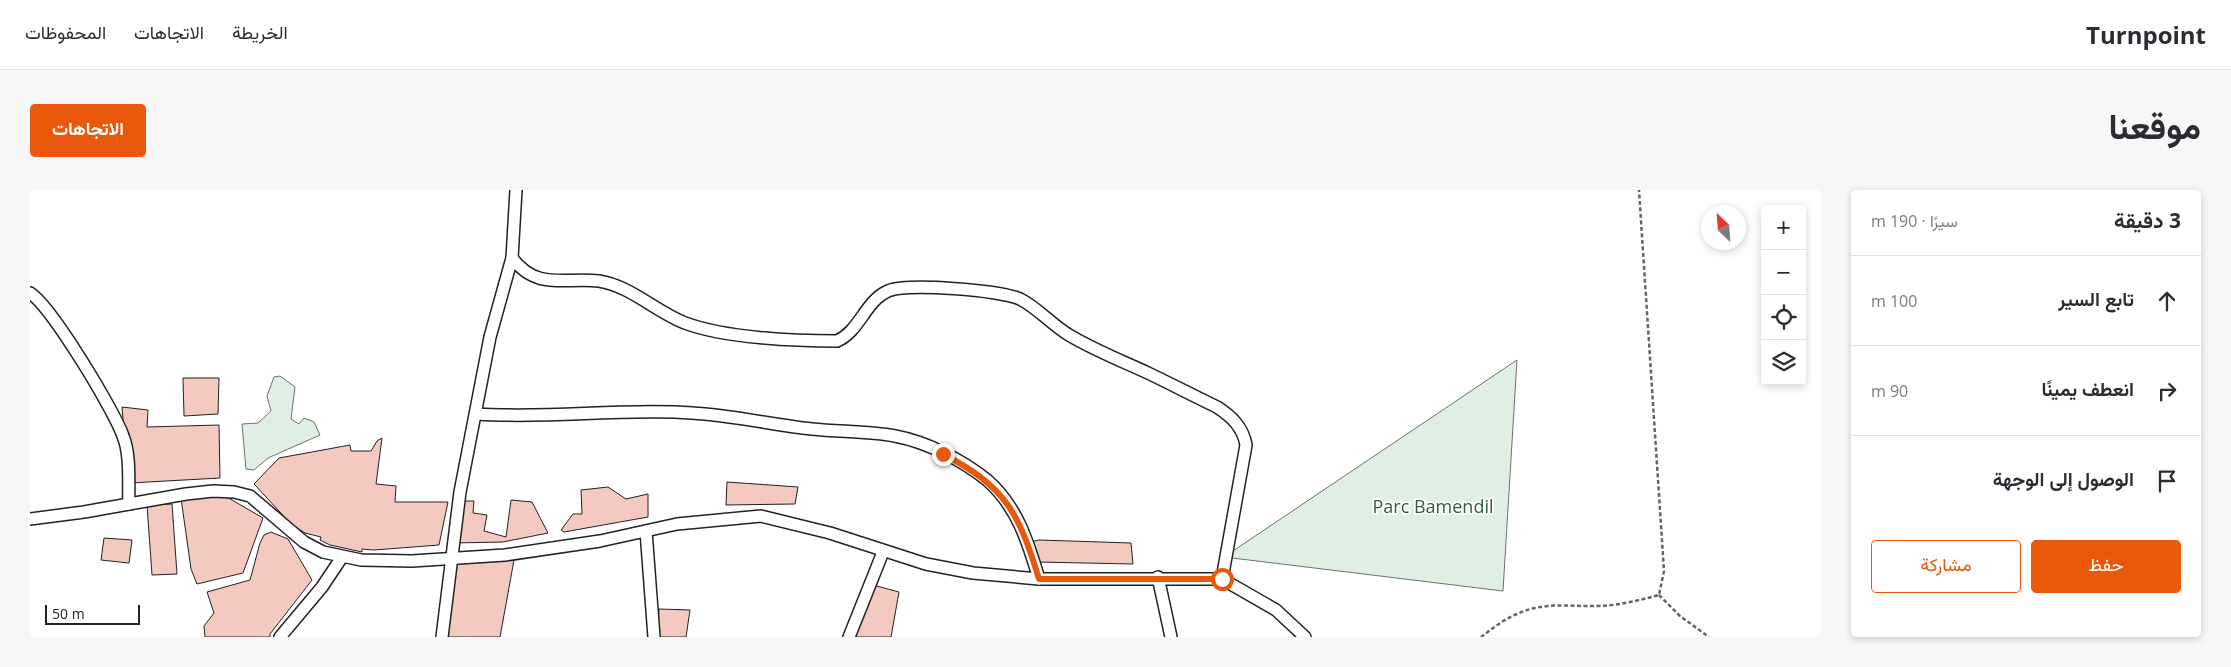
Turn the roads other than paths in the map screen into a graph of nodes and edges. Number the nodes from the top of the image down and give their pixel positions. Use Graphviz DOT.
graph roads {
  1 [pos="516,190"];
  2 [pos="512,258"];
  3 [pos="30,293"];
  4 [pos="477,414"];
  5 [pos="129,504"];
  6 [pos="30,519"];
  7 [pos="646,531"];
  8 [pos="883,552"];
  9 [pos="342,557"];
  10 [pos="451,557"];
  11 [pos="1158,577"];
  12 [pos="1039,579"];
  13 [pos="1222,579"];
  14 [pos="280,637"];
  15 [pos="442,637"];
  16 [pos="654,637"];
  17 [pos="849,637"];
  18 [pos="1171,637"];
  19 [pos="1305,637"];
  1 -- 2 [label="street"];
  2 -- 4 [label="street"];
  2 -- 13 [label="street"];
  3 -- 5 [label="street"];
  4 -- 10 [label="street"];
  4 -- 12 [label="street"];
  5 -- 6 [label="street"];
  5 -- 9 [label="street"];
  7 -- 8 [label="street"];
  7 -- 10 [label="street"];
  7 -- 16 [label="street"];
  8 -- 12 [label="street"];
  8 -- 17 [label="street"];
  9 -- 10 [label="street"];
  9 -- 14 [label="street"];
  10 -- 15 [label="street"];
  11 -- 12 [label="street"];
  11 -- 13 [label="street"];
  11 -- 18 [label="street"];
  13 -- 19 [label="street"];
}
